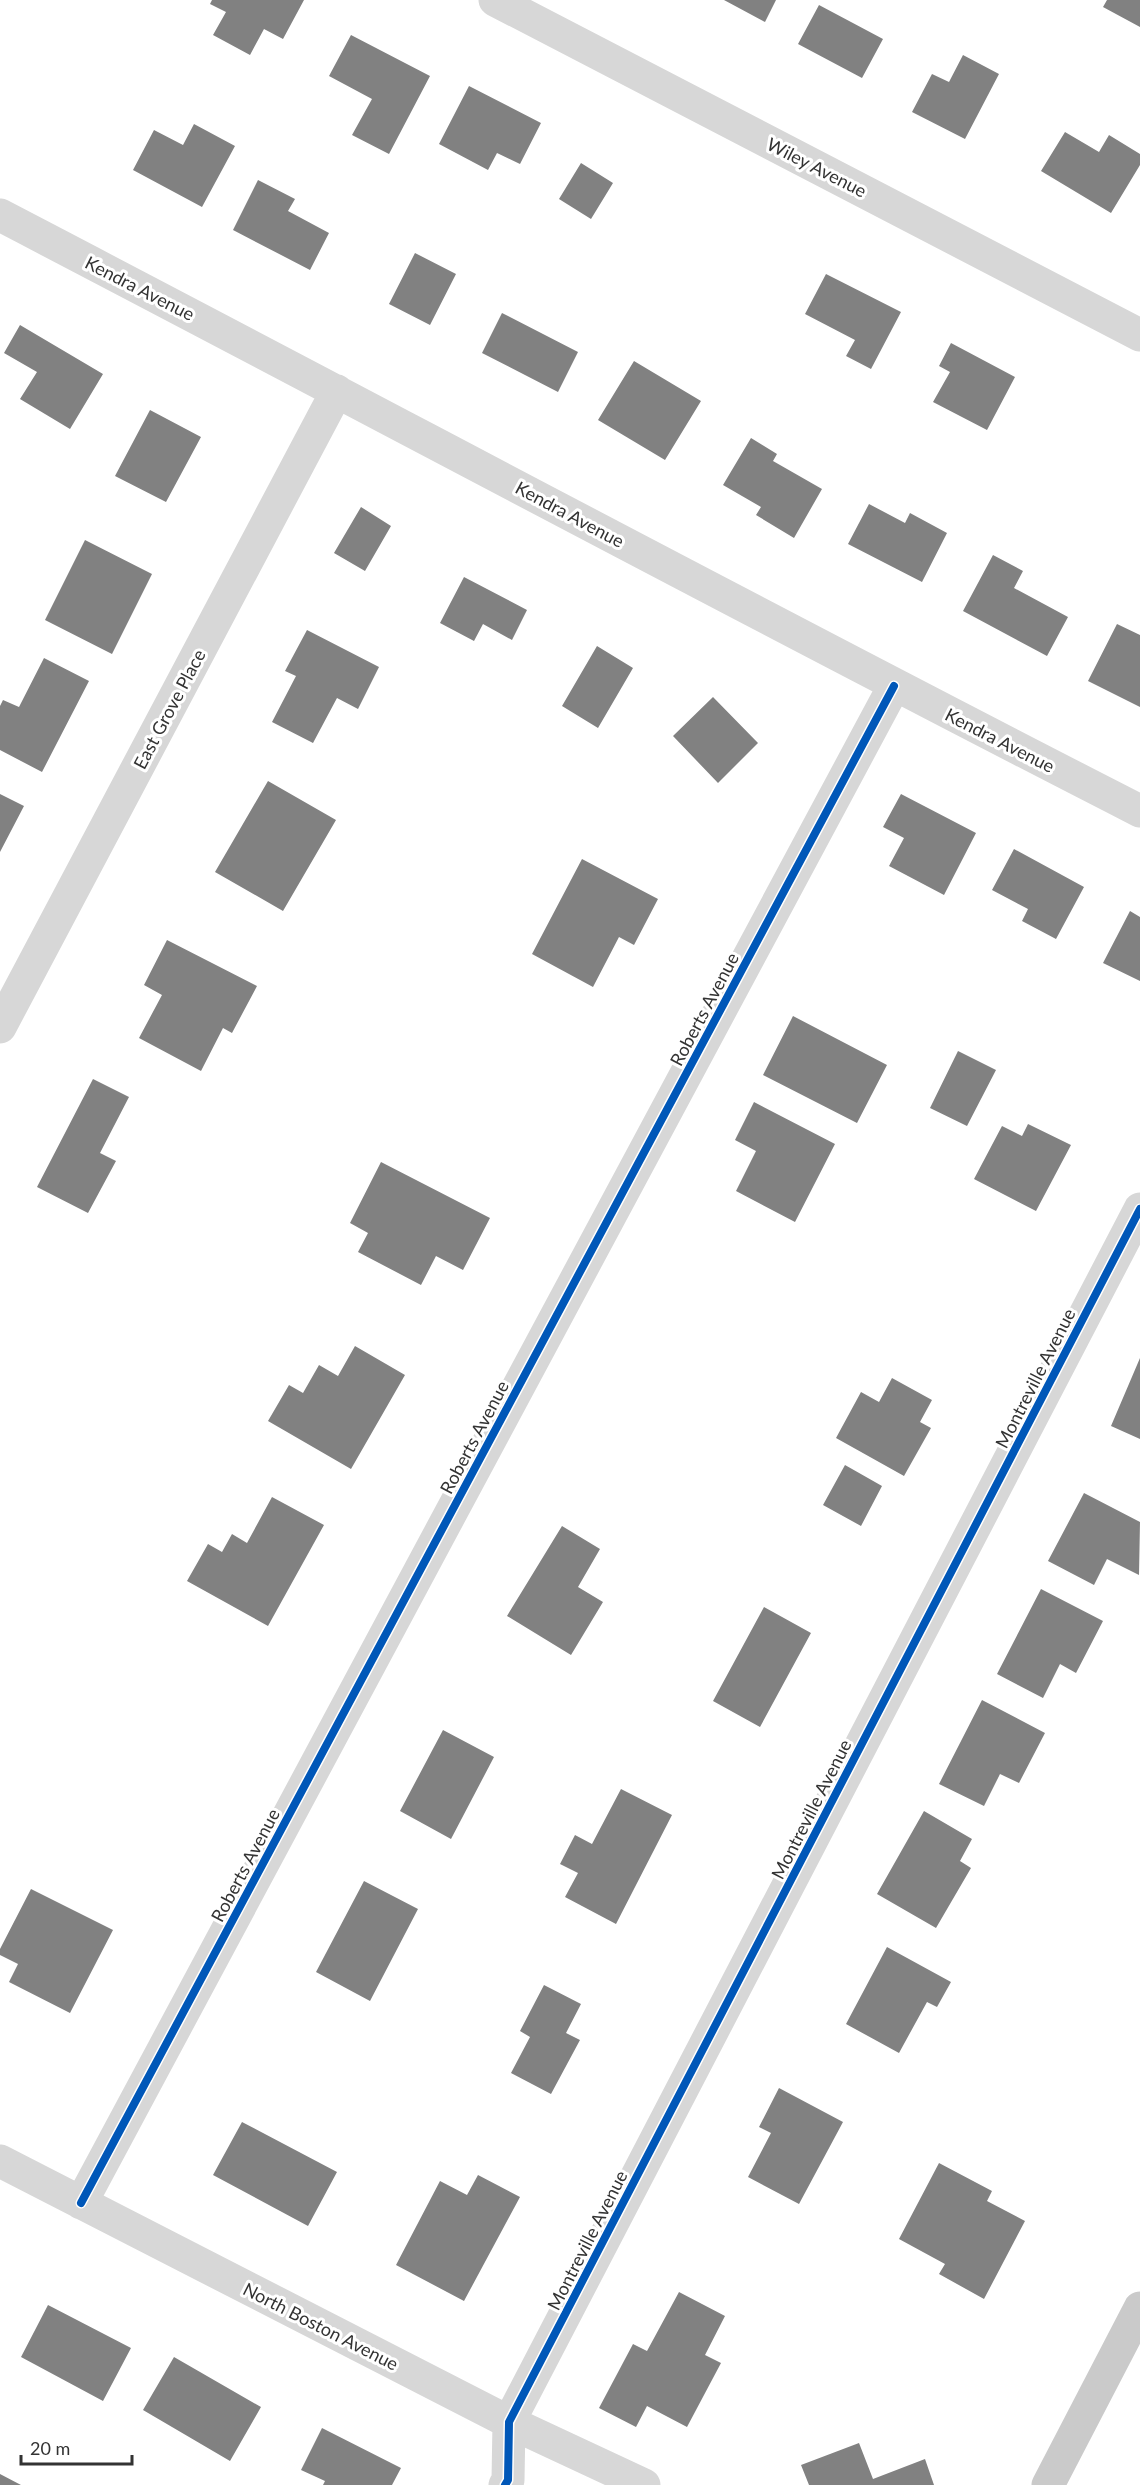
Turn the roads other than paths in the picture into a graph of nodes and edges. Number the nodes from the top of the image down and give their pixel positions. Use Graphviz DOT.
graph roads {
  1 [pos="495,0"];
  2 [pos="0,215"];
  3 [pos="1140,335"];
  4 [pos="337,391"];
  5 [pos="894,686"];
  6 [pos="1140,812"];
  7 [pos="0,1027"];
  8 [pos="1140,1209"];
  9 [pos="0,2161"];
  10 [pos="81,2203"];
  11 [pos="1140,2308"];
  12 [pos="509,2422"];
  13 [pos="505,2485"];
  14 [pos="644,2485"];
  15 [pos="1048,2485"];
  1 -- 3 [label="street, Wiley Avenue"];
  2 -- 4 [label="street, Kendra Avenue"];
  4 -- 5 [label="street, Kendra Avenue"];
  4 -- 7 [label="street, East Grove Place"];
  5 -- 6 [label="street, Kendra Avenue"];
  5 -- 10 [label="street, Roberts Avenue"];
  8 -- 12 [label="street, Montreville Avenue"];
  9 -- 10 [label="street, North Boston Avenue"];
  10 -- 12 [label="street, North Boston Avenue"];
  11 -- 15 [label="main road"];
  12 -- 13 [label="street"];
  12 -- 14 [label="street, North Boston Avenue"];
}
